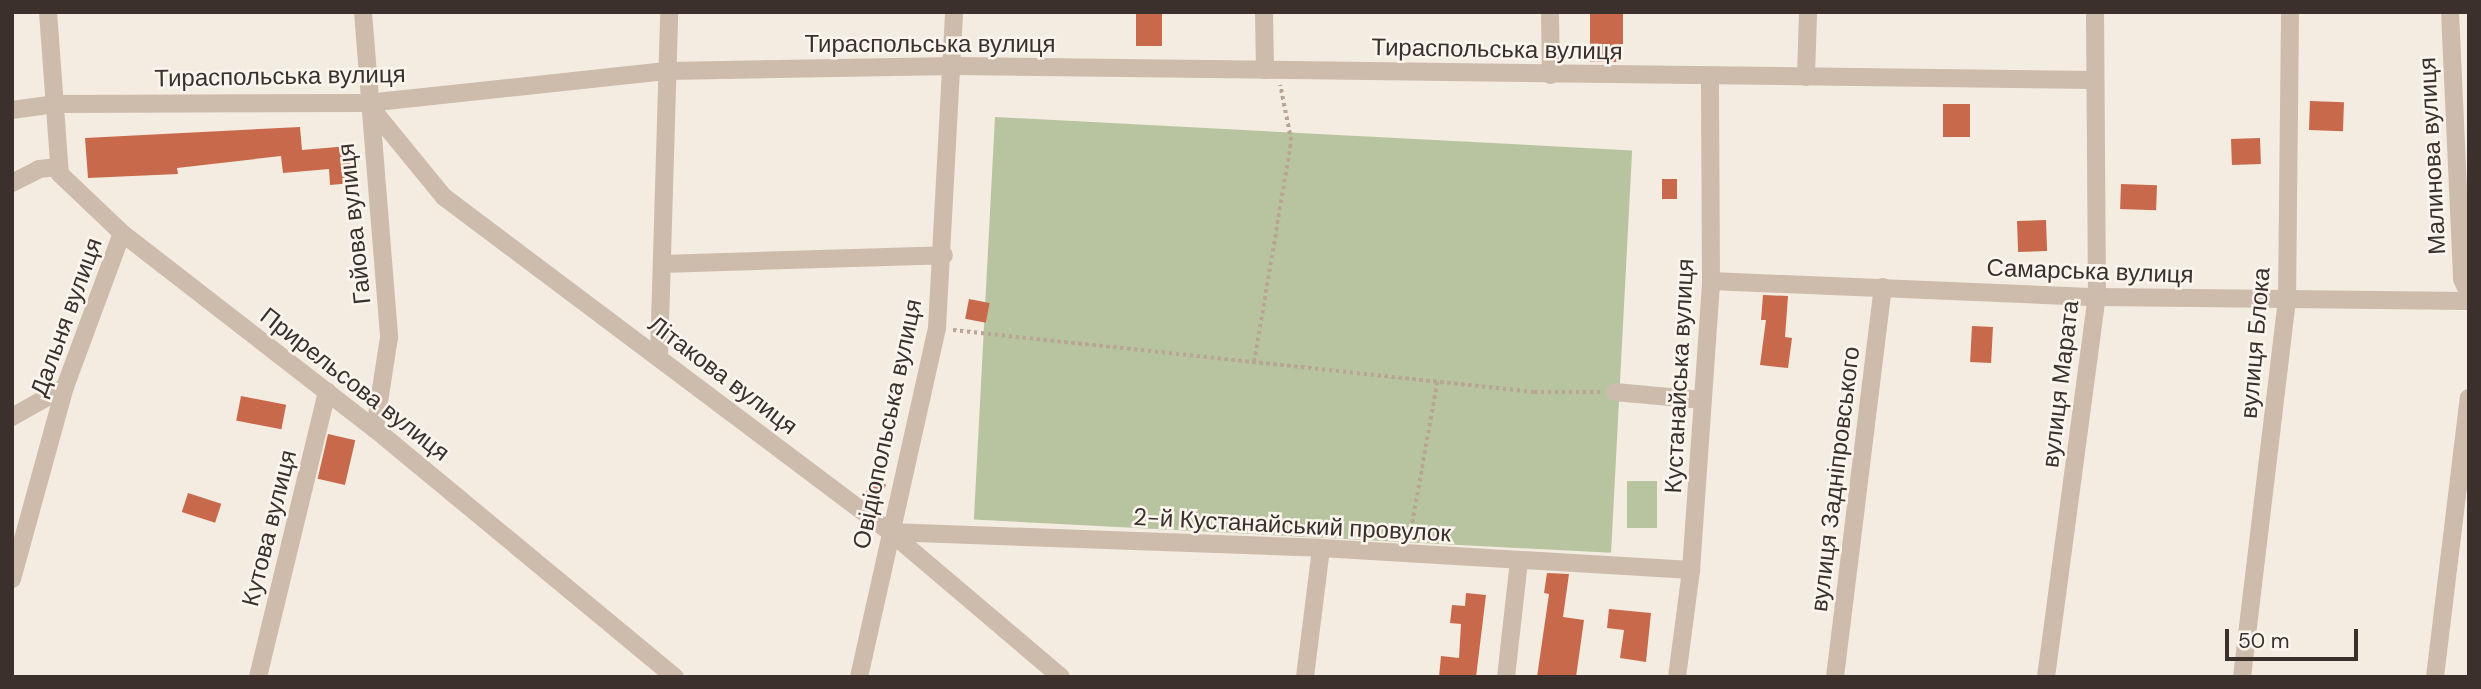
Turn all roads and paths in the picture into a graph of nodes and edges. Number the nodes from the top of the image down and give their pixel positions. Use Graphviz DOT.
graph roads {
  1 [pos="48,12"];
  2 [pos="363,12"];
  3 [pos="669,12"];
  4 [pos="954,12"];
  5 [pos="1264,12"];
  6 [pos="1550,12"];
  7 [pos="1808,12"];
  8 [pos="2095,12"];
  9 [pos="2290,12"];
  10 [pos="2450,12"];
  11 [pos="954,66"];
  12 [pos="1271,70"];
  13 [pos="668,71"];
  14 [pos="1551,75"];
  15 [pos="1710,77"];
  16 [pos="1806,77"];
  17 [pos="2095,80"];
  18 [pos="367,103"];
  19 [pos="55,104"];
  20 [pos="12,110"];
  21 [pos="59,167"];
  22 [pos="12,183"];
  23 [pos="122,233"];
  24 [pos="944,255"];
  25 [pos="662,264"];
  26 [pos="1710,281"];
  27 [pos="1883,287"];
  28 [pos="2469,295"];
  29 [pos="2097,297"];
  30 [pos="2287,301"];
  31 [pos="2469,301"];
  32 [pos="937,328"];
  33 [pos="659,357"];
  34 [pos="1254,362"];
  35 [pos="1437,382"];
  36 [pos="65,387"];
  37 [pos="327,391"];
  38 [pos="1615,392"];
  39 [pos="2469,398"];
  40 [pos="1703,400"];
  41 [pos="12,417"];
  42 [pos="376,429"];
  43 [pos="1412,523"];
  44 [pos="890,532"];
  45 [pos="1321,548"];
  46 [pos="1519,561"];
  47 [pos="1691,570"];
  48 [pos="12,579"];
  49 [pos="258,677"];
  50 [pos="675,677"];
  51 [pos="859,677"];
  52 [pos="1061,677"];
  53 [pos="1305,677"];
  54 [pos="1506,677"];
  55 [pos="1677,677"];
  56 [pos="1835,677"];
  57 [pos="2046,677"];
  58 [pos="2242,677"];
  59 [pos="2435,677"];
  1 -- 19 [label="street"];
  2 -- 18 [label="street, Гайова вулиця"];
  3 -- 13 [label="street"];
  4 -- 11 [label="street, Овідіопольська вулиця"];
  5 -- 12 [label="street"];
  6 -- 14 [label="street"];
  7 -- 16 [label="street"];
  8 -- 17 [label="street, вулиця Марата"];
  9 -- 30 [label="street, вулиця Блока"];
  10 -- 28 [label="street, Малинова вулиця"];
  11 -- 12 [label="street, Тираспольська вулиця"];
  11 -- 13 [label="street, Тираспольська вулиця"];
  11 -- 24 [label="street, Овідіопольська вулиця"];
  12 -- 14 [label="street, Тираспольська вулиця"];
  12 -- 34 [label="path"];
  13 -- 18 [label="street, Тираспольська вулиця"];
  13 -- 25 [label="street"];
  14 -- 15 [label="street, Тираспольська вулиця"];
  15 -- 16 [label="street, Тираспольська вулиця"];
  15 -- 26 [label="street, Кустанайська вулиця"];
  16 -- 17 [label="street, Тираспольська вулиця"];
  17 -- 29 [label="street, вулиця Марата"];
  18 -- 19 [label="street, Тираспольська вулиця"];
  18 -- 33 [label="street, Літакова вулиця"];
  18 -- 42 [label="street, Гайова вулиця"];
  19 -- 20 [label="street, Тираспольська вулиця"];
  19 -- 21 [label="street"];
  21 -- 22 [label="street"];
  21 -- 23 [label="street, Прирельсова вулиця"];
  23 -- 36 [label="street, Дальня вулиця"];
  23 -- 37 [label="street, Прирельсова вулиця"];
  24 -- 25 [label="street"];
  24 -- 32 [label="street, Овідіопольська вулиця"];
  25 -- 33 [label="street"];
  26 -- 27 [label="street, Самарська вулиця"];
  26 -- 40 [label="street, Кустанайська вулиця"];
  27 -- 29 [label="street, Самарська вулиця"];
  27 -- 56 [label="street, вулиця Задніпровського"];
  29 -- 30 [label="street, Самарська вулиця"];
  29 -- 57 [label="street, вулиця Марата"];
  30 -- 31 [label="street, Самарська вулиця"];
  30 -- 58 [label="street, вулиця Блока"];
  32 -- 34 [label="path"];
  32 -- 44 [label="street, Овідіопольська вулиця"];
  33 -- 44 [label="street, Літакова вулиця"];
  34 -- 35 [label="path"];
  35 -- 38 [label="path"];
  35 -- 43 [label="path"];
  36 -- 41 [label="street"];
  36 -- 48 [label="street, Дальня вулиця"];
  37 -- 42 [label="street, Прирельсова вулиця"];
  37 -- 49 [label="street, Кутова вулиця"];
  38 -- 40 [label="street"];
  39 -- 59 [label="street"];
  40 -- 47 [label="street, Кустанайська вулиця"];
  42 -- 50 [label="street, Прирельсова вулиця"];
  44 -- 45 [label="street, 2-й Кустанайський провулок"];
  44 -- 51 [label="street, Овідіопольська вулиця"];
  44 -- 52 [label="street, Літакова вулиця"];
  45 -- 46 [label="street, 2-й Кустанайський провулок"];
  45 -- 53 [label="street"];
  46 -- 47 [label="street, 2-й Кустанайський провулок"];
  46 -- 54 [label="street"];
  47 -- 55 [label="street, Кустанайська вулиця"];
}
